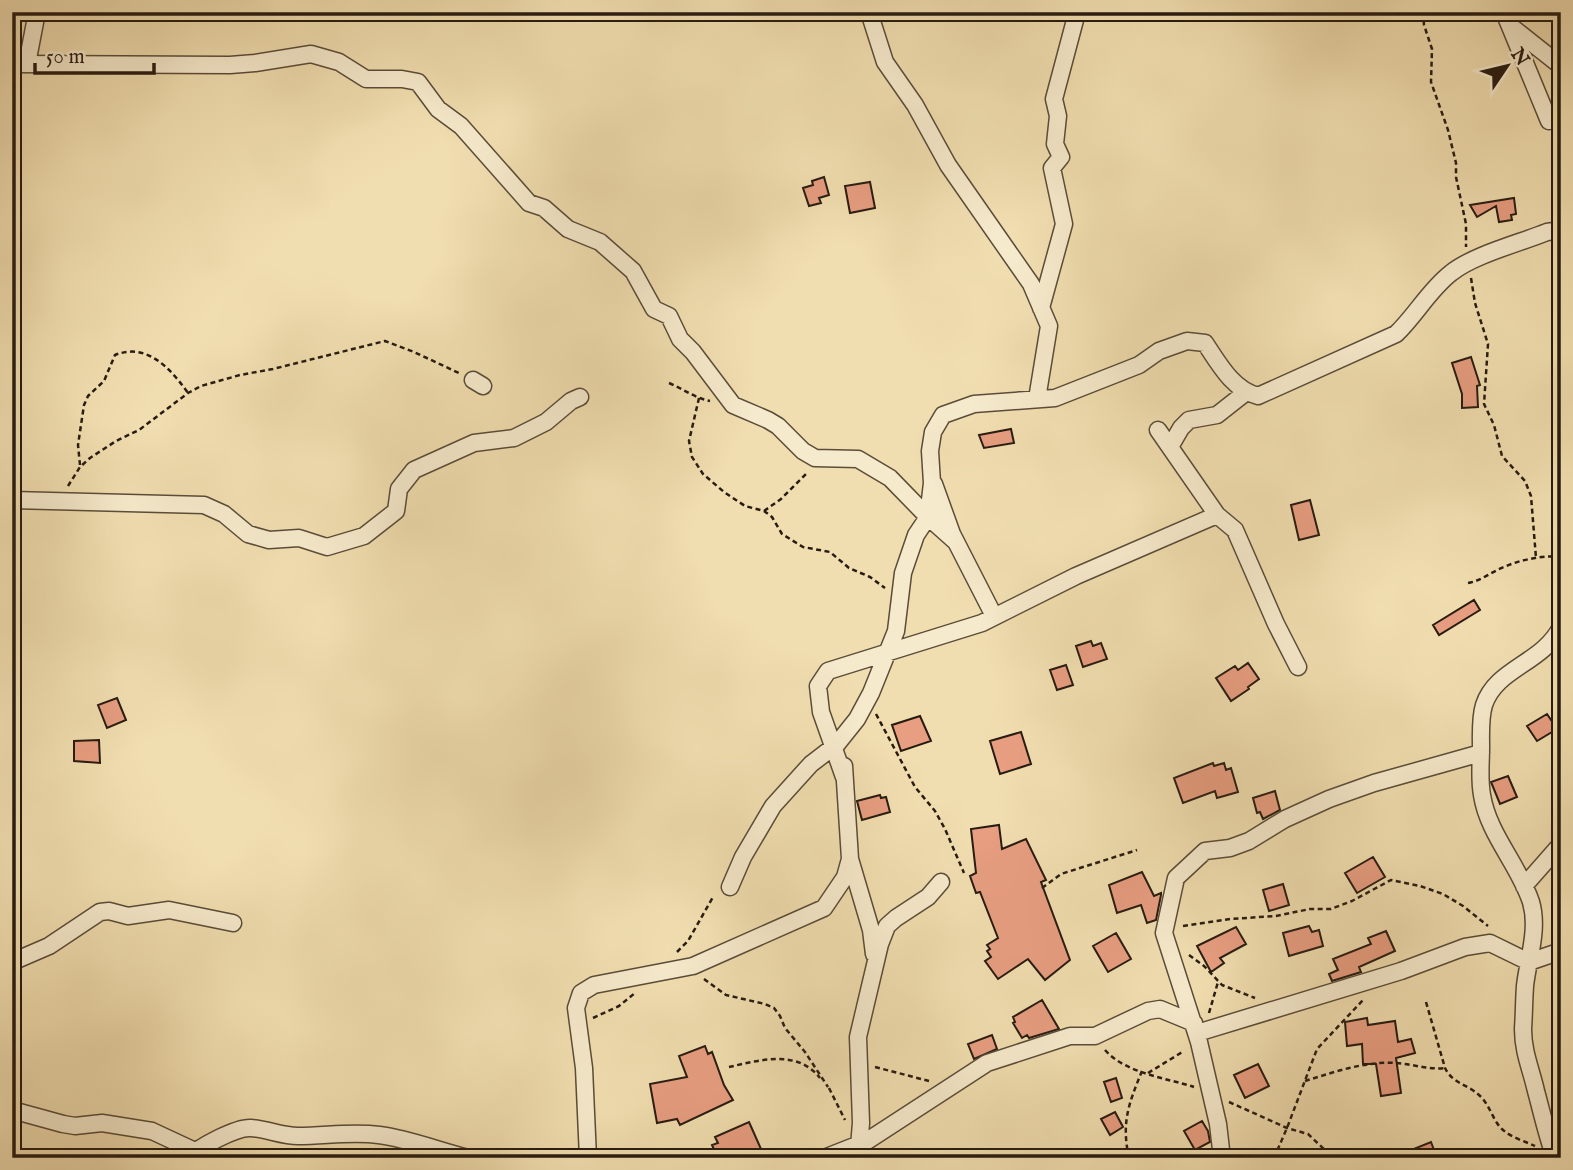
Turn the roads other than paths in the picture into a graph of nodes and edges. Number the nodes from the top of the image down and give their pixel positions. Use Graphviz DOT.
graph roads {
  1 [pos="37,12"];
  2 [pos="869,12"];
  3 [pos="1507,19"];
  4 [pos="1075,20"];
  5 [pos="20,64"];
  6 [pos="1561,66"];
  7 [pos="1549,121"];
  8 [pos="1561,230"];
  9 [pos="1041,308"];
  10 [pos="1245,393"];
  11 [pos="580,397"];
  12 [pos="1037,399"];
  13 [pos="1158,430"];
  14 [pos="1170,447"];
  15 [pos="931,475"];
  16 [pos="12,500"];
  17 [pos="1217,515"];
  18 [pos="928,517"];
  19 [pos="956,542"];
  20 [pos="994,616"];
  21 [pos="1560,632"];
  22 [pos="887,654"];
  23 [pos="1298,667"];
  24 [pos="846,732"];
  25 [pos="835,746"];
  26 [pos="1481,753"];
  27 [pos="844,777"];
  28 [pos="1561,844"];
  29 [pos="850,859"];
  30 [pos="941,882"];
  31 [pos="1524,886"];
  32 [pos="730,887"];
  33 [pos="233,923"];
  34 [pos="1561,951"];
  35 [pos="12,962"];
  36 [pos="875,962"];
  37 [pos="1529,962"];
  38 [pos="1199,1030"];
  39 [pos="12,1110"];
  40 [pos="858,1149"];
  41 [pos="192,1154"];
  42 [pos="1554,1156"];
  43 [pos="468,1158"];
  44 [pos="588,1158"];
  45 [pos="824,1158"];
  46 [pos="1222,1158"];
  1 -- 5 [label="street"];
  2 -- 9 [label="street"];
  3 -- 6 [label="street"];
  3 -- 7 [label="street"];
  4 -- 9 [label="street"];
  5 -- 18 [label="street"];
  8 -- 10 [label="street"];
  9 -- 12 [label="street"];
  10 -- 12 [label="street"];
  10 -- 14 [label="street"];
  11 -- 16 [label="street"];
  12 -- 15 [label="street"];
  13 -- 14 [label="street"];
  14 -- 17 [label="street"];
  15 -- 18 [label="street"];
  15 -- 19 [label="street"];
  17 -- 20 [label="street"];
  17 -- 23 [label="street"];
  18 -- 19 [label="street"];
  18 -- 22 [label="street"];
  19 -- 20 [label="street"];
  20 -- 22 [label="street"];
  21 -- 26 [label="street"];
  22 -- 24 [label="street"];
  22 -- 25 [label="street"];
  24 -- 25 [label="street"];
  24 -- 27 [label="street"];
  25 -- 27 [label="street"];
  25 -- 32 [label="street"];
  26 -- 31 [label="street"];
  26 -- 38 [label="street"];
  27 -- 29 [label="street"];
  28 -- 31 [label="street"];
  29 -- 36 [label="street"];
  29 -- 44 [label="street"];
  30 -- 36 [label="street"];
  31 -- 37 [label="street"];
  33 -- 35 [label="street"];
  34 -- 37 [label="street"];
  36 -- 40 [label="street"];
  37 -- 38 [label="street"];
  37 -- 42 [label="street"];
  38 -- 40 [label="street"];
  38 -- 46 [label="street"];
  39 -- 41 [label="street"];
  40 -- 45 [label="street"];
  41 -- 43 [label="street"];
}
